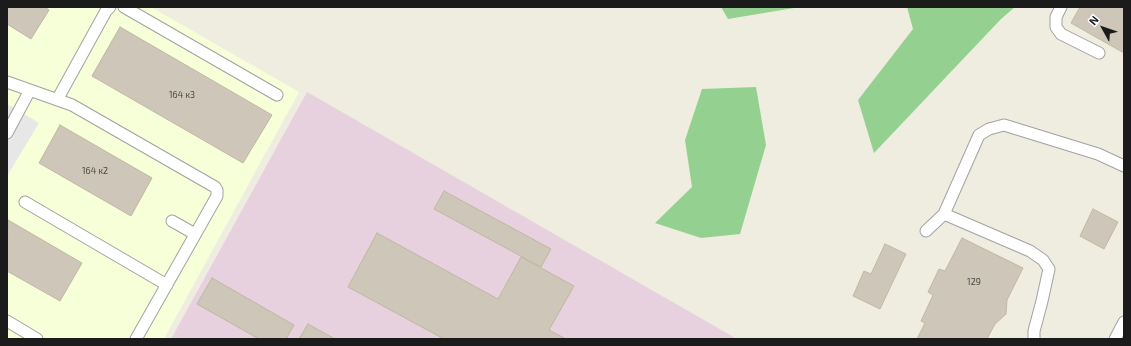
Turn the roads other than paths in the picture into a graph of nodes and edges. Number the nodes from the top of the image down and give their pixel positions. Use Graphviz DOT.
graph roads {
  1 [pos="110,7"];
  2 [pos="124,7"];
  3 [pos="1061,7"];
  4 [pos="1099,53"];
  5 [pos="7,82"];
  6 [pos="30,90"];
  7 [pos="277,95"];
  8 [pos="57,100"];
  9 [pos="7,133"];
  10 [pos="1124,166"];
  11 [pos="25,202"];
  12 [pos="944,214"];
  13 [pos="172,221"];
  14 [pos="926,231"];
  15 [pos="195,234"];
  16 [pos="167,285"];
  17 [pos="7,321"];
  18 [pos="1124,322"];
  19 [pos="38,339"];
  20 [pos="136,339"];
  21 [pos="1034,339"];
  22 [pos="1115,339"];
  1 -- 8 [label="lane"];
  2 -- 7 [label="lane"];
  3 -- 4 [label="lane"];
  5 -- 6 [label="lane"];
  6 -- 8 [label="lane"];
  6 -- 9 [label="lane"];
  8 -- 15 [label="lane"];
  10 -- 12 [label="lane"];
  11 -- 16 [label="lane"];
  12 -- 14 [label="lane"];
  12 -- 21 [label="lane"];
  13 -- 15 [label="lane"];
  15 -- 16 [label="lane"];
  16 -- 20 [label="lane"];
  17 -- 19 [label="lane"];
  18 -- 22 [label="lane"];
}
